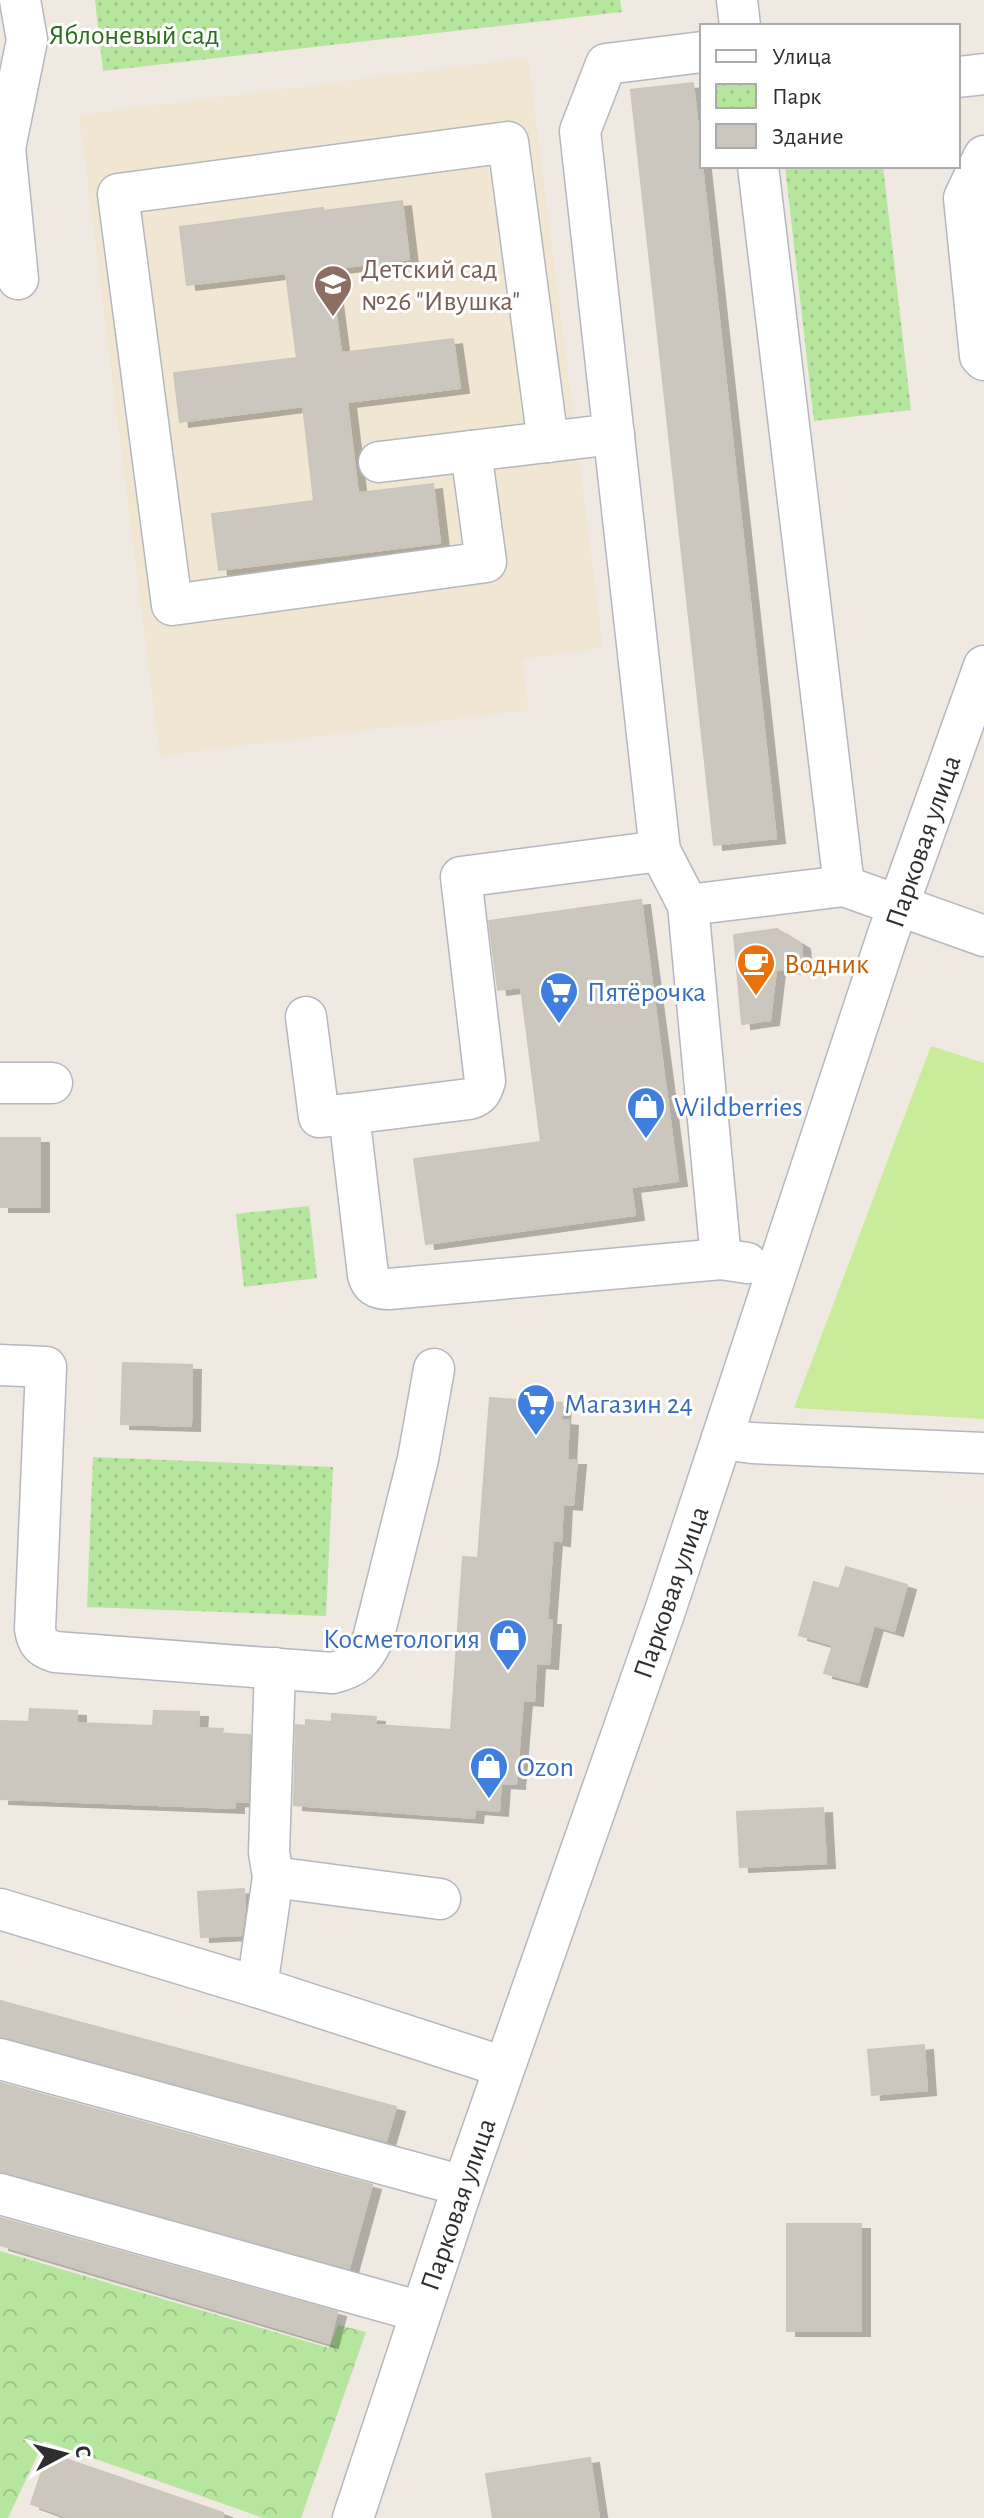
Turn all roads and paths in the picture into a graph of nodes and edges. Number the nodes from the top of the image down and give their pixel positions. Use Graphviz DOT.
graph roads {
  1 [pos="20,0"];
  2 [pos="737,0"];
  3 [pos="740,24"];
  4 [pos="700,52"];
  5 [pos="984,74"];
  6 [pos="960,77"];
  7 [pos="984,82"];
  8 [pos="2,148"];
  9 [pos="984,156"];
  10 [pos="758,168"];
  11 [pos="18,279"];
  12 [pos="984,360"];
  13 [pos="614,434"];
  14 [pos="548,442"];
  15 [pos="471,451"];
  16 [pos="379,462"];
  17 [pos="984,666"];
  18 [pos="660,851"];
  19 [pos="844,886"];
  20 [pos="688,905"];
  21 [pos="898,906"];
  22 [pos="984,936"];
  23 [pos="306,1017"];
  24 [pos="0,1083"];
  25 [pos="52,1083"];
  26 [pos="349,1114"];
  27 [pos="721,1259"];
  28 [pos="779,1268"];
  29 [pos="0,1365"];
  30 [pos="434,1369"];
  31 [pos="722,1439"];
  32 [pos="984,1453"];
  33 [pos="275,1668"];
  34 [pos="273,1877"];
  35 [pos="440,1899"];
  36 [pos="0,1909"];
  37 [pos="257,1987"];
  38 [pos="0,2059"];
  39 [pos="504,2067"];
  40 [pos="463,2186"];
  41 [pos="0,2194"];
  42 [pos="421,2312"];
  43 [pos="353,2518"];
  1 -- 8 [label="street"];
  2 -- 3 [label="street"];
  4 -- 13 [label="street"];
  5 -- 6 [label="street"];
  5 -- 7 [label="street"];
  8 -- 11 [label="street"];
  9 -- 12 [label="street"];
  10 -- 19 [label="street"];
  13 -- 14 [label="street"];
  13 -- 18 [label="street"];
  14 -- 15 [label="street"];
  14 -- 15 [label="street"];
  15 -- 16 [label="street"];
  17 -- 21 [label="street, Парковая улица"];
  18 -- 20 [label="street"];
  18 -- 26 [label="street"];
  19 -- 20 [label="street"];
  19 -- 21 [label="street"];
  20 -- 27 [label="street"];
  21 -- 22 [label="street"];
  21 -- 28 [label="street, Парковая улица"];
  23 -- 26 [label="street"];
  24 -- 25 [label="street"];
  26 -- 27 [label="street"];
  27 -- 28 [label="street"];
  28 -- 31 [label="street, Парковая улица"];
  29 -- 33 [label="street"];
  30 -- 33 [label="street"];
  31 -- 32 [label="street"];
  31 -- 39 [label="street, Парковая улица"];
  33 -- 34 [label="street"];
  34 -- 35 [label="street"];
  34 -- 37 [label="street"];
  36 -- 37 [label="street"];
  37 -- 39 [label="street"];
  38 -- 40 [label="street"];
  39 -- 40 [label="street, Парковая улица"];
  40 -- 42 [label="street, Парковая улица"];
  41 -- 42 [label="street"];
  42 -- 43 [label="street, Парковая улица"];
}
